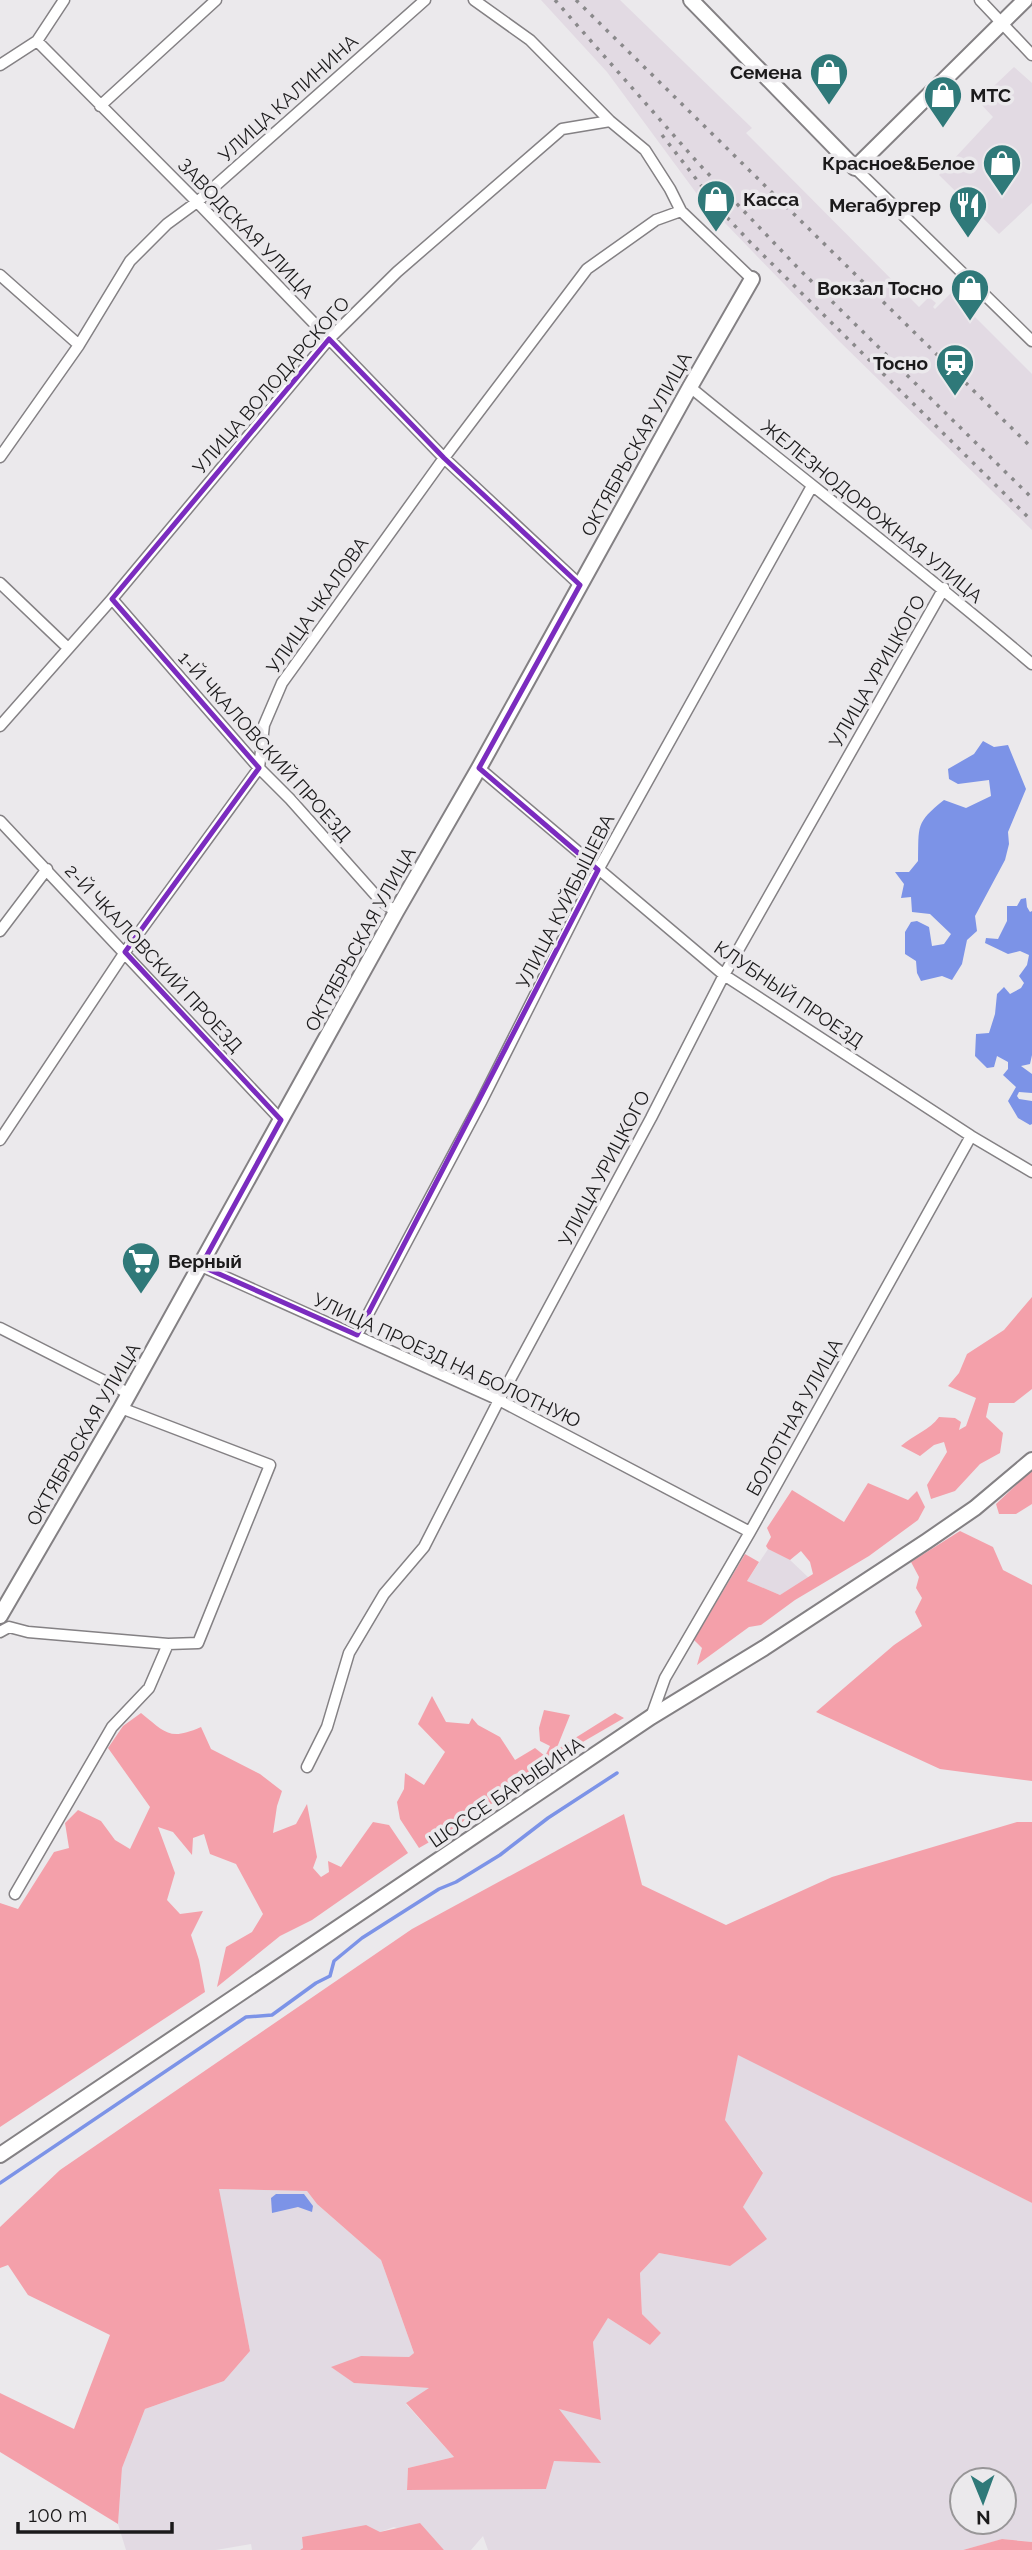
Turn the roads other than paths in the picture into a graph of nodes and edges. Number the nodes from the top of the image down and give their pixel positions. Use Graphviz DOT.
graph roads {
  1 [pos="64,0"];
  2 [pos="216,0"];
  3 [pos="425,0"];
  4 [pos="474,0"];
  5 [pos="691,0"];
  6 [pos="980,0"];
  7 [pos="1025,0"];
  8 [pos="1002,23"];
  9 [pos="37,41"];
  10 [pos="1032,55"];
  11 [pos="0,65"];
  12 [pos="100,106"];
  13 [pos="610,121"];
  14 [pos="855,168"];
  15 [pos="197,202"];
  16 [pos="681,211"];
  17 [pos="0,275"];
  18 [pos="752,279"];
  19 [pos="330,339"];
  20 [pos="1032,341"];
  21 [pos="79,345"];
  22 [pos="690,387"];
  23 [pos="0,457"];
  24 [pos="444,458"];
  25 [pos="812,486"];
  26 [pos="0,583"];
  27 [pos="580,585"];
  28 [pos="944,588"];
  29 [pos="112,599"];
  30 [pos="68,648"];
  31 [pos="1032,664"];
  32 [pos="0,726"];
  33 [pos="258,768"];
  34 [pos="479,768"];
  35 [pos="0,821"];
  36 [pos="47,869"];
  37 [pos="598,870"];
  38 [pos="396,912"];
  39 [pos="0,931"];
  40 [pos="125,952"];
  41 [pos="724,975"];
  42 [pos="281,1120"];
  43 [pos="971,1136"];
  44 [pos="0,1140"];
  45 [pos="1032,1172"];
  46 [pos="201,1266"];
  47 [pos="0,1328"];
  48 [pos="357,1335"];
  49 [pos="128,1393"];
  50 [pos="499,1400"];
  51 [pos="121,1408"];
  52 [pos="1032,1460"];
  53 [pos="750,1532"];
  54 [pos="0,1616"];
  55 [pos="0,1632"];
  56 [pos="168,1644"];
  57 [pos="651,1717"];
  58 [pos="307,1767"];
  59 [pos="15,1894"];
  60 [pos="0,2155"];
  1 -- 9 [label="street"];
  2 -- 12 [label="street"];
  3 -- 15 [label="street, УЛИЦА КАЛИНИНА"];
  4 -- 13 [label="street"];
  5 -- 14 [label="street"];
  6 -- 8 [label="street"];
  7 -- 8 [label="street"];
  8 -- 10 [label="street"];
  8 -- 14 [label="street"];
  9 -- 11 [label="street"];
  9 -- 12 [label="street, ЗАВОДСКАЯ УЛИЦА"];
  12 -- 15 [label="street, ЗАВОДСКАЯ УЛИЦА"];
  13 -- 16 [label="street"];
  13 -- 19 [label="street, УЛИЦА ВОЛОДАРСКОГО"];
  14 -- 20 [label="street"];
  15 -- 19 [label="street, ЗАВОДСКАЯ УЛИЦА"];
  15 -- 21 [label="street, УЛИЦА КАЛИНИНА"];
  16 -- 18 [label="street"];
  16 -- 24 [label="street, УЛИЦА ЧКАЛОВА"];
  17 -- 21 [label="street"];
  18 -- 22 [label="street, ОКТЯБРЬСКАЯ УЛИЦА"];
  19 -- 24 [label="street, ЗАВОДСКАЯ УЛИЦА"];
  19 -- 29 [label="street, УЛИЦА ВОЛОДАРСКОГО"];
  21 -- 23 [label="street, УЛИЦА КАЛИНИНА"];
  22 -- 25 [label="street, ЖЕЛЕЗНОДОРОЖНАЯ УЛИЦА"];
  22 -- 27 [label="street, ОКТЯБРЬСКАЯ УЛИЦА"];
  24 -- 27 [label="street, ЗАВОДСКАЯ УЛИЦА"];
  24 -- 33 [label="street, УЛИЦА ЧКАЛОВА"];
  25 -- 28 [label="street, ЖЕЛЕЗНОДОРОЖНАЯ УЛИЦА"];
  25 -- 37 [label="street, УЛИЦА КУЙБЫШЕВА"];
  26 -- 30 [label="street"];
  27 -- 34 [label="street, ОКТЯБРЬСКАЯ УЛИЦА"];
  28 -- 31 [label="street, ЖЕЛЕЗНОДОРОЖНАЯ УЛИЦА"];
  28 -- 41 [label="street, УЛИЦА УРИЦКОГО"];
  29 -- 30 [label="street, УЛИЦА ВОЛОДАРСКОГО"];
  29 -- 33 [label="street, 1-Й ЧКАЛОВСКИЙ ПРОЕЗД"];
  30 -- 32 [label="street, УЛИЦА ВОЛОДАРСКОГО"];
  33 -- 38 [label="street, 1-Й ЧКАЛОВСКИЙ ПРОЕЗД"];
  33 -- 40 [label="street, УЛИЦА ЧКАЛОВА"];
  34 -- 37 [label="street, КЛУБНЫЙ ПРОЕЗД"];
  34 -- 38 [label="street, ОКТЯБРЬСКАЯ УЛИЦА"];
  35 -- 36 [label="street, 2-Й ЧКАЛОВСКИЙ ПРОЕЗД"];
  36 -- 39 [label="street"];
  36 -- 40 [label="street, 2-Й ЧКАЛОВСКИЙ ПРОЕЗД"];
  37 -- 41 [label="street, КЛУБНЫЙ ПРОЕЗД"];
  37 -- 48 [label="street, УЛИЦА КУЙБЫШЕВА"];
  38 -- 42 [label="street, ОКТЯБРЬСКАЯ УЛИЦА"];
  40 -- 42 [label="street, 2-Й ЧКАЛОВСКИЙ ПРОЕЗД"];
  40 -- 44 [label="street, УЛИЦА ЧКАЛОВА"];
  41 -- 43 [label="street, КЛУБНЫЙ ПРОЕЗД"];
  41 -- 50 [label="street, УЛИЦА УРИЦКОГО"];
  42 -- 46 [label="street, ОКТЯБРЬСКАЯ УЛИЦА"];
  43 -- 45 [label="street, КЛУБНЫЙ ПРОЕЗД"];
  43 -- 53 [label="street, БОЛОТНАЯ УЛИЦА"];
  46 -- 48 [label="street, УЛИЦА ПРОЕЗД НА БОЛОТНУЮ"];
  46 -- 49 [label="street, ОКТЯБРЬСКАЯ УЛИЦА"];
  47 -- 49 [label="street"];
  48 -- 50 [label="street, УЛИЦА ПРОЕЗД НА БОЛОТНУЮ"];
  49 -- 51 [label="street, ОКТЯБРЬСКАЯ УЛИЦА"];
  50 -- 53 [label="street, УЛИЦА ПРОЕЗД НА БОЛОТНУЮ"];
  50 -- 58 [label="street, УЛИЦА УРИЦКОГО"];
  51 -- 54 [label="street, ОКТЯБРЬСКАЯ УЛИЦА"];
  51 -- 56 [label="street"];
  52 -- 57 [label="street, ШОССЕ БАРЫБИНА"];
  53 -- 57 [label="street, БОЛОТНАЯ УЛИЦА"];
  55 -- 56 [label="street"];
  56 -- 59 [label="street"];
  57 -- 60 [label="street, ШОССЕ БАРЫБИНА"];
}
